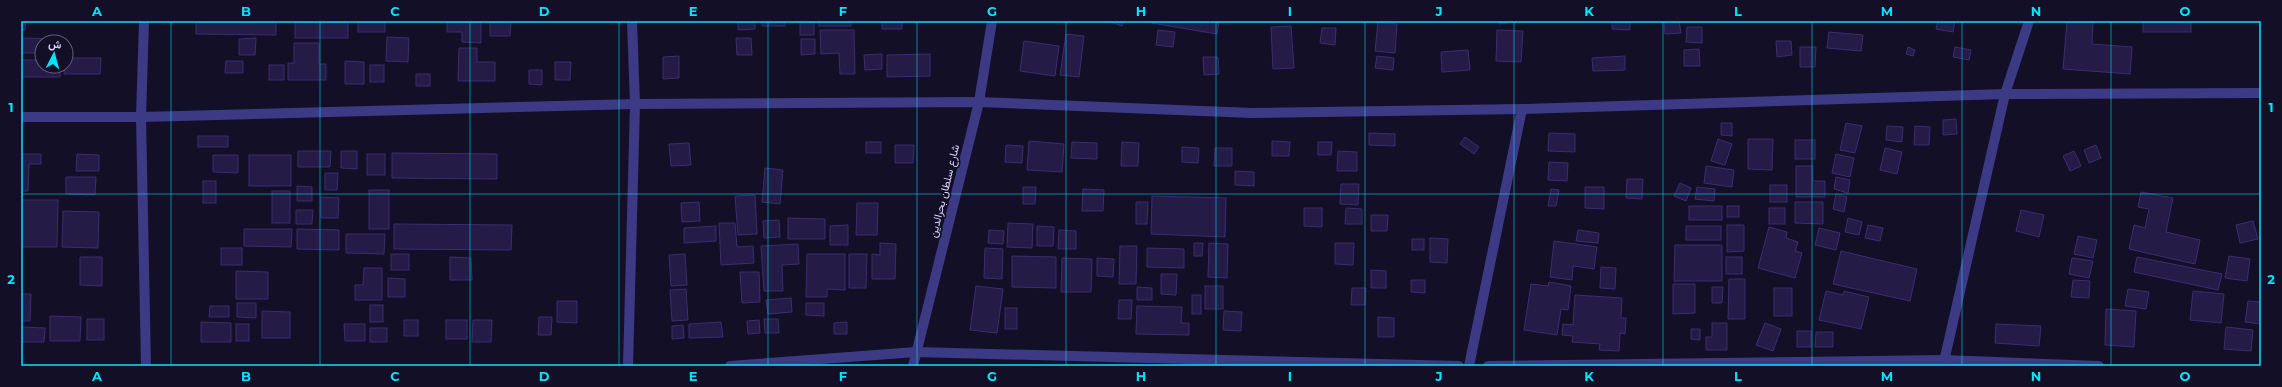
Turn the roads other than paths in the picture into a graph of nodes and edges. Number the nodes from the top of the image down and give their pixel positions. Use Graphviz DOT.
graph roads {
  1 [pos="144,21"];
  2 [pos="632,21"];
  3 [pos="992,21"];
  4 [pos="2029,21"];
  5 [pos="2261,93"];
  6 [pos="2005,94"];
  7 [pos="979,102"];
  8 [pos="635,104"];
  9 [pos="1522,109"];
  10 [pos="21,117"];
  11 [pos="141,117"];
  12 [pos="916,352"];
  13 [pos="1944,363"];
  14 [pos="146,366"];
  15 [pos="628,366"];
  16 [pos="730,366"];
  17 [pos="913,366"];
  18 [pos="1459,366"];
  19 [pos="1469,366"];
  20 [pos="1488,366"];
  21 [pos="2100,366"];
  1 -- 11 [label="street"];
  2 -- 8 [label="street"];
  3 -- 7 [label="street, شارع سلطان بحرالدين"];
  4 -- 6 [label="street"];
  5 -- 6 [label="street"];
  6 -- 9 [label="street"];
  6 -- 13 [label="street"];
  7 -- 8 [label="street"];
  7 -- 9 [label="street"];
  7 -- 12 [label="street, شارع سلطان بحرالدين"];
  8 -- 11 [label="street"];
  8 -- 15 [label="street"];
  9 -- 19 [label="street"];
  10 -- 11 [label="street"];
  11 -- 14 [label="street"];
  12 -- 16 [label="street"];
  12 -- 17 [label="street, شارع سلطان بحرالدين"];
  12 -- 18 [label="street"];
  13 -- 20 [label="street"];
  13 -- 21 [label="street"];
}
